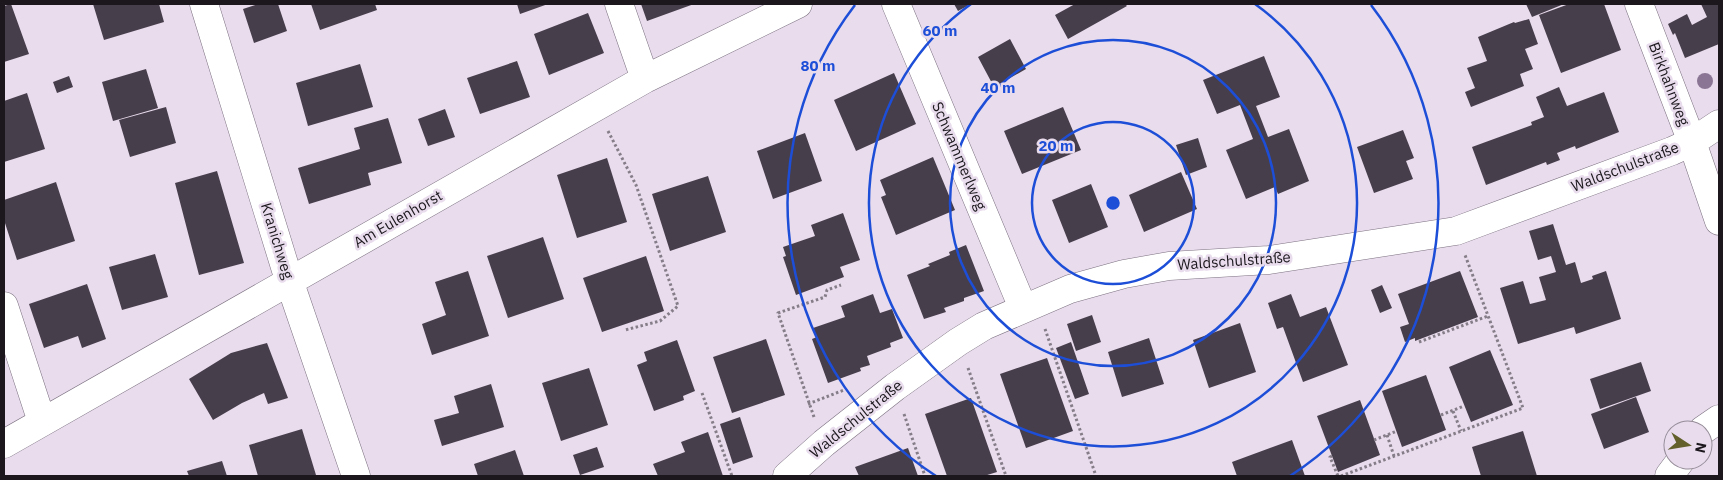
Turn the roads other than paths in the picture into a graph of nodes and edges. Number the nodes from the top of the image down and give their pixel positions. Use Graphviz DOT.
graph roads {
  1 [pos="204,4"];
  2 [pos="619,4"];
  3 [pos="798,4"];
  4 [pos="896,4"];
  5 [pos="1639,4"];
  6 [pos="645,79"];
  7 [pos="1719,124"];
  8 [pos="1692,142"];
  9 [pos="1719,221"];
  10 [pos="289,280"];
  11 [pos="1029,305"];
  12 [pos="4,306"];
  13 [pos="42,422"];
  14 [pos="4,444"];
  15 [pos="356,476"];
  16 [pos="787,476"];
  1 -- 10 [label="street, Kranichweg"];
  2 -- 6 [label="street"];
  3 -- 6 [label="street, Am Eulenhorst"];
  4 -- 11 [label="street, Schwammerlweg"];
  5 -- 8 [label="street, Birkhahnweg"];
  6 -- 10 [label="street, Am Eulenhorst"];
  7 -- 8 [label="street, Waldschulstraße"];
  8 -- 9 [label="street, Birkhahnweg"];
  8 -- 11 [label="street, Waldschulstraße"];
  10 -- 13 [label="street, Am Eulenhorst"];
  10 -- 15 [label="street, Kranichweg"];
  11 -- 16 [label="street, Waldschulstraße"];
  12 -- 13 [label="street"];
  13 -- 14 [label="street, Am Eulenhorst"];
}
